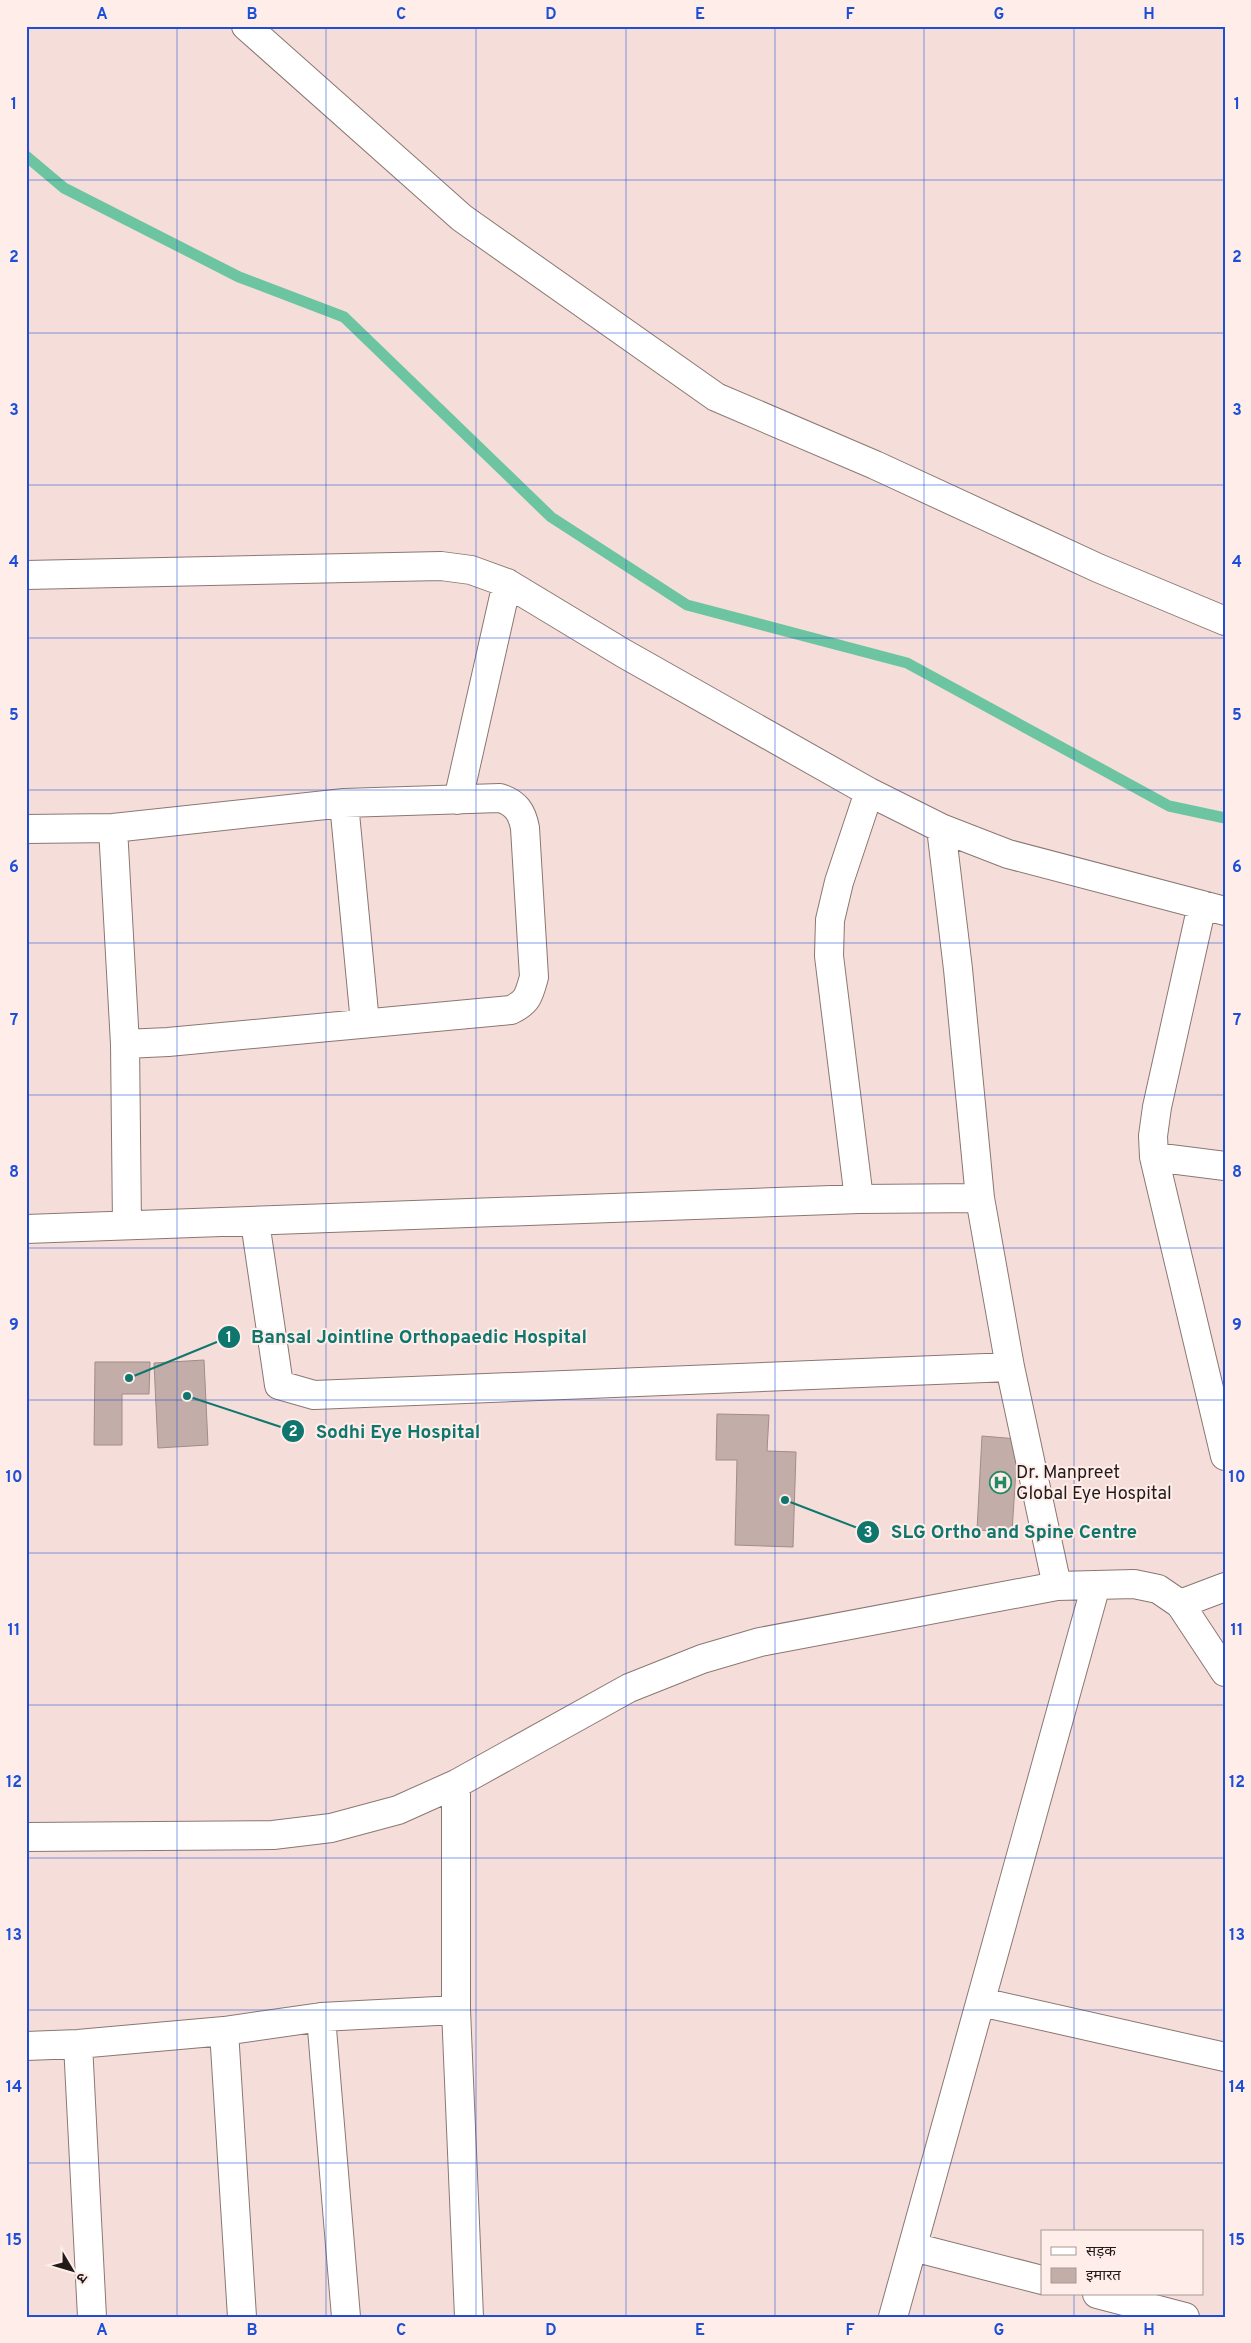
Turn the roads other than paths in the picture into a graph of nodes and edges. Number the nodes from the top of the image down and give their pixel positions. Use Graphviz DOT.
graph roads {
  1 [pos="246,26"];
  2 [pos="26,575"];
  3 [pos="507,583"];
  4 [pos="1225,621"];
  5 [pos="869,792"];
  6 [pos="458,800"];
  7 [pos="344,803"];
  8 [pos="113,828"];
  9 [pos="941,828"];
  10 [pos="26,829"];
  11 [pos="1213,908"];
  12 [pos="365,1023"];
  13 [pos="125,1044"];
  14 [pos="1154,1157"];
  15 [pos="1225,1166"];
  16 [pos="980,1198"];
  17 [pos="859,1199"];
  18 [pos="255,1222"];
  19 [pos="127,1225"];
  20 [pos="26,1229"];
  21 [pos="1010,1367"];
  22 [pos="1225,1456"];
  23 [pos="1096,1585"];
  24 [pos="1057,1586"];
  25 [pos="1225,1587"];
  26 [pos="1180,1604"];
  27 [pos="1222,1661"];
  28 [pos="456,1784"];
  29 [pos="26,1837"];
  30 [pos="981,2002"];
  31 [pos="456,2010"];
  32 [pos="321,2017"];
  33 [pos="224,2031"];
  34 [pos="78,2044"];
  35 [pos="26,2046"];
  36 [pos="1225,2058"];
  37 [pos="913,2247"];
  38 [pos="1041,2280"];
  39 [pos="1106,2296"];
  40 [pos="92,2317"];
  41 [pos="242,2317"];
  42 [pos="346,2317"];
  43 [pos="470,2317"];
  44 [pos="893,2317"];
  45 [pos="1185,2317"];
  1 -- 4 [label="street"];
  2 -- 3 [label="street"];
  3 -- 5 [label="street"];
  3 -- 6 [label="street"];
  5 -- 9 [label="street"];
  5 -- 17 [label="street"];
  6 -- 7 [label="street"];
  6 -- 12 [label="street"];
  7 -- 8 [label="street"];
  7 -- 12 [label="street"];
  8 -- 10 [label="street"];
  8 -- 13 [label="street"];
  9 -- 11 [label="street"];
  9 -- 16 [label="street"];
  11 -- 14 [label="street"];
  12 -- 13 [label="street"];
  13 -- 19 [label="street"];
  14 -- 15 [label="street"];
  14 -- 22 [label="street"];
  16 -- 17 [label="street"];
  16 -- 21 [label="street"];
  17 -- 18 [label="street"];
  18 -- 19 [label="street"];
  18 -- 21 [label="street"];
  19 -- 20 [label="street"];
  21 -- 24 [label="street"];
  23 -- 24 [label="street"];
  23 -- 26 [label="street"];
  23 -- 30 [label="street"];
  24 -- 28 [label="street"];
  25 -- 26 [label="street"];
  26 -- 27 [label="street"];
  28 -- 29 [label="street"];
  28 -- 31 [label="street"];
  30 -- 36 [label="street"];
  30 -- 37 [label="street"];
  31 -- 32 [label="street"];
  31 -- 43 [label="street"];
  32 -- 33 [label="street"];
  32 -- 42 [label="street"];
  33 -- 34 [label="street"];
  33 -- 41 [label="street"];
  34 -- 35 [label="street"];
  34 -- 40 [label="street"];
  37 -- 38 [label="street"];
  37 -- 44 [label="street"];
  39 -- 45 [label="street"];
}
